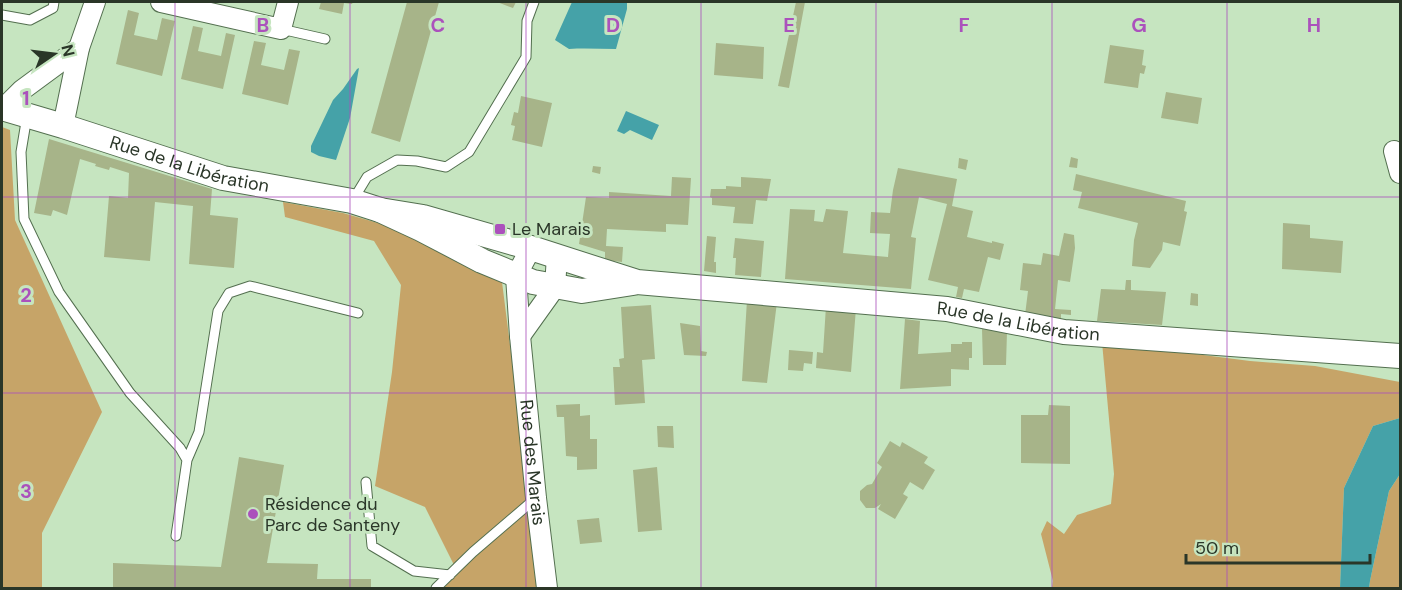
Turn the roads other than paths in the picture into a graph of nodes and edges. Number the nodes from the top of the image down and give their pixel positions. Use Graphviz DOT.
graph roads {
  1 [pos="54,2"];
  2 [pos="95,2"];
  3 [pos="161,2"];
  4 [pos="288,2"];
  5 [pos="534,2"];
  6 [pos="2,15"];
  7 [pos="281,29"];
  8 [pos="325,39"];
  9 [pos="79,48"];
  10 [pos="2,108"];
  11 [pos="27,116"];
  12 [pos="63,126"];
  13 [pos="1394,150"];
  14 [pos="1401,173"];
  15 [pos="352,201"];
  16 [pos="380,210"];
  17 [pos="531,248"];
  18 [pos="557,256"];
  19 [pos="516,276"];
  20 [pos="637,282"];
  21 [pos="555,287"];
  22 [pos="358,313"];
  23 [pos="520,336"];
  24 [pos="1401,356"];
  25 [pos="187,460"];
  26 [pos="366,482"];
  27 [pos="536,498"];
  28 [pos="176,536"];
  29 [pos="450,575"];
  30 [pos="436,588"];
  31 [pos="547,588"];
  1 -- 6 [label="lane"];
  2 -- 9 [label="street"];
  3 -- 7 [label="street"];
  4 -- 7 [label="street"];
  5 -- 15 [label="lane"];
  7 -- 8 [label="lane"];
  9 -- 10 [label="street"];
  9 -- 12 [label="street"];
  10 -- 11 [label="street, Rue de la Libération"];
  11 -- 12 [label="street, Rue de la Libération"];
  11 -- 25 [label="lane"];
  12 -- 15 [label="street, Rue de la Libération"];
  13 -- 14 [label="street"];
  15 -- 16 [label="street, Rue de la Libération"];
  16 -- 17 [label="street, Rue de la Libération"];
  16 -- 19 [label="street, Rue de la Libération"];
  17 -- 18 [label="street, Rue de la Libération"];
  17 -- 19 [label="street"];
  18 -- 20 [label="street, Rue de la Libération"];
  18 -- 21 [label="street"];
  19 -- 21 [label="street, Rue de la Libération"];
  19 -- 23 [label="street, Rue des Marais"];
  20 -- 21 [label="street, Rue de la Libération"];
  20 -- 24 [label="street, Rue de la Libération"];
  21 -- 23 [label="street"];
  22 -- 25 [label="lane"];
  23 -- 27 [label="street, Rue des Marais"];
  25 -- 28 [label="lane"];
  26 -- 29 [label="lane"];
  27 -- 29 [label="lane"];
  27 -- 31 [label="street, Rue des Marais"];
  29 -- 30 [label="lane"];
}
